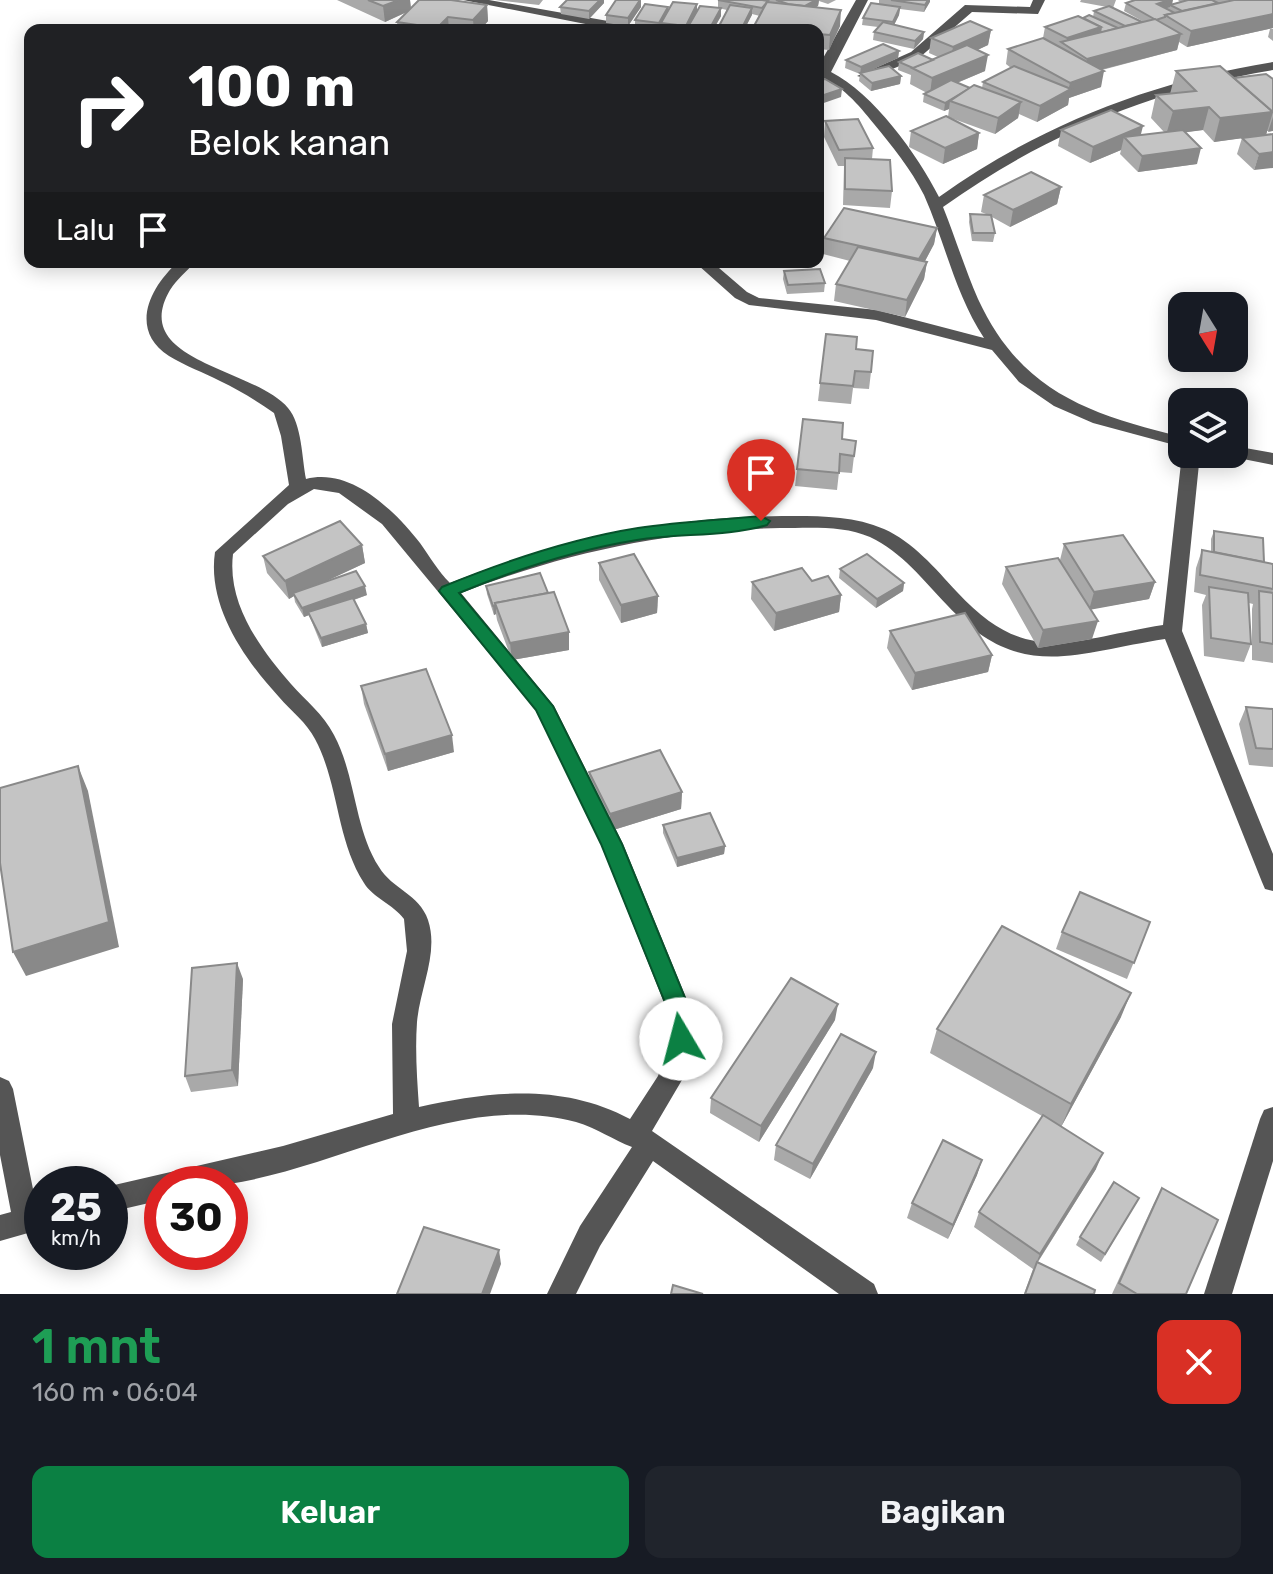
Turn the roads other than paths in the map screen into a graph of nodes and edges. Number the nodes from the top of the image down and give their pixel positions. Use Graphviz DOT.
graph roads {
  1 [pos="469,0"];
  2 [pos="550,0"];
  3 [pos="862,0"];
  4 [pos="1039,0"];
  5 [pos="552,14"];
  6 [pos="604,24"];
  7 [pos="1273,66"];
  8 [pos="824,67"];
  9 [pos="824,74"];
  10 [pos="845,84"];
  11 [pos="935,206"];
  12 [pos="182,268"];
  13 [pos="710,268"];
  14 [pos="994,346"];
  15 [pos="1168,438"];
  16 [pos="1248,455"];
  17 [pos="1273,459"];
  18 [pos="1189,468"];
  19 [pos="298,487"];
  20 [pos="448,591"];
  21 [pos="1172,631"];
  22 [pos="1273,882"];
  23 [pos="0,1089"];
  24 [pos="1273,1119"];
  25 [pos="406,1121"];
  26 [pos="642,1140"];
  27 [pos="247,1166"];
  28 [pos="23,1221"];
  29 [pos="561,1294"];
  30 [pos="864,1294"];
  31 [pos="1218,1294"];
  1 -- 5 [label="street"];
  2 -- 5 [label="street"];
  3 -- 8 [label="street"];
  4 -- 10 [label="street"];
  5 -- 6 [label="street"];
  7 -- 11 [label="street"];
  9 -- 10 [label="street"];
  10 -- 11 [label="street"];
  11 -- 14 [label="street"];
  12 -- 19 [label="street"];
  13 -- 14 [label="street"];
  14 -- 15 [label="street"];
  16 -- 17 [label="street"];
  18 -- 21 [label="street"];
  19 -- 20 [label="street"];
  19 -- 25 [label="street"];
  20 -- 21 [label="street"];
  20 -- 26 [label="street"];
  21 -- 22 [label="street"];
  23 -- 28 [label="street"];
  24 -- 31 [label="street"];
  25 -- 26 [label="street"];
  25 -- 27 [label="street"];
  26 -- 29 [label="street"];
  26 -- 30 [label="street"];
}
